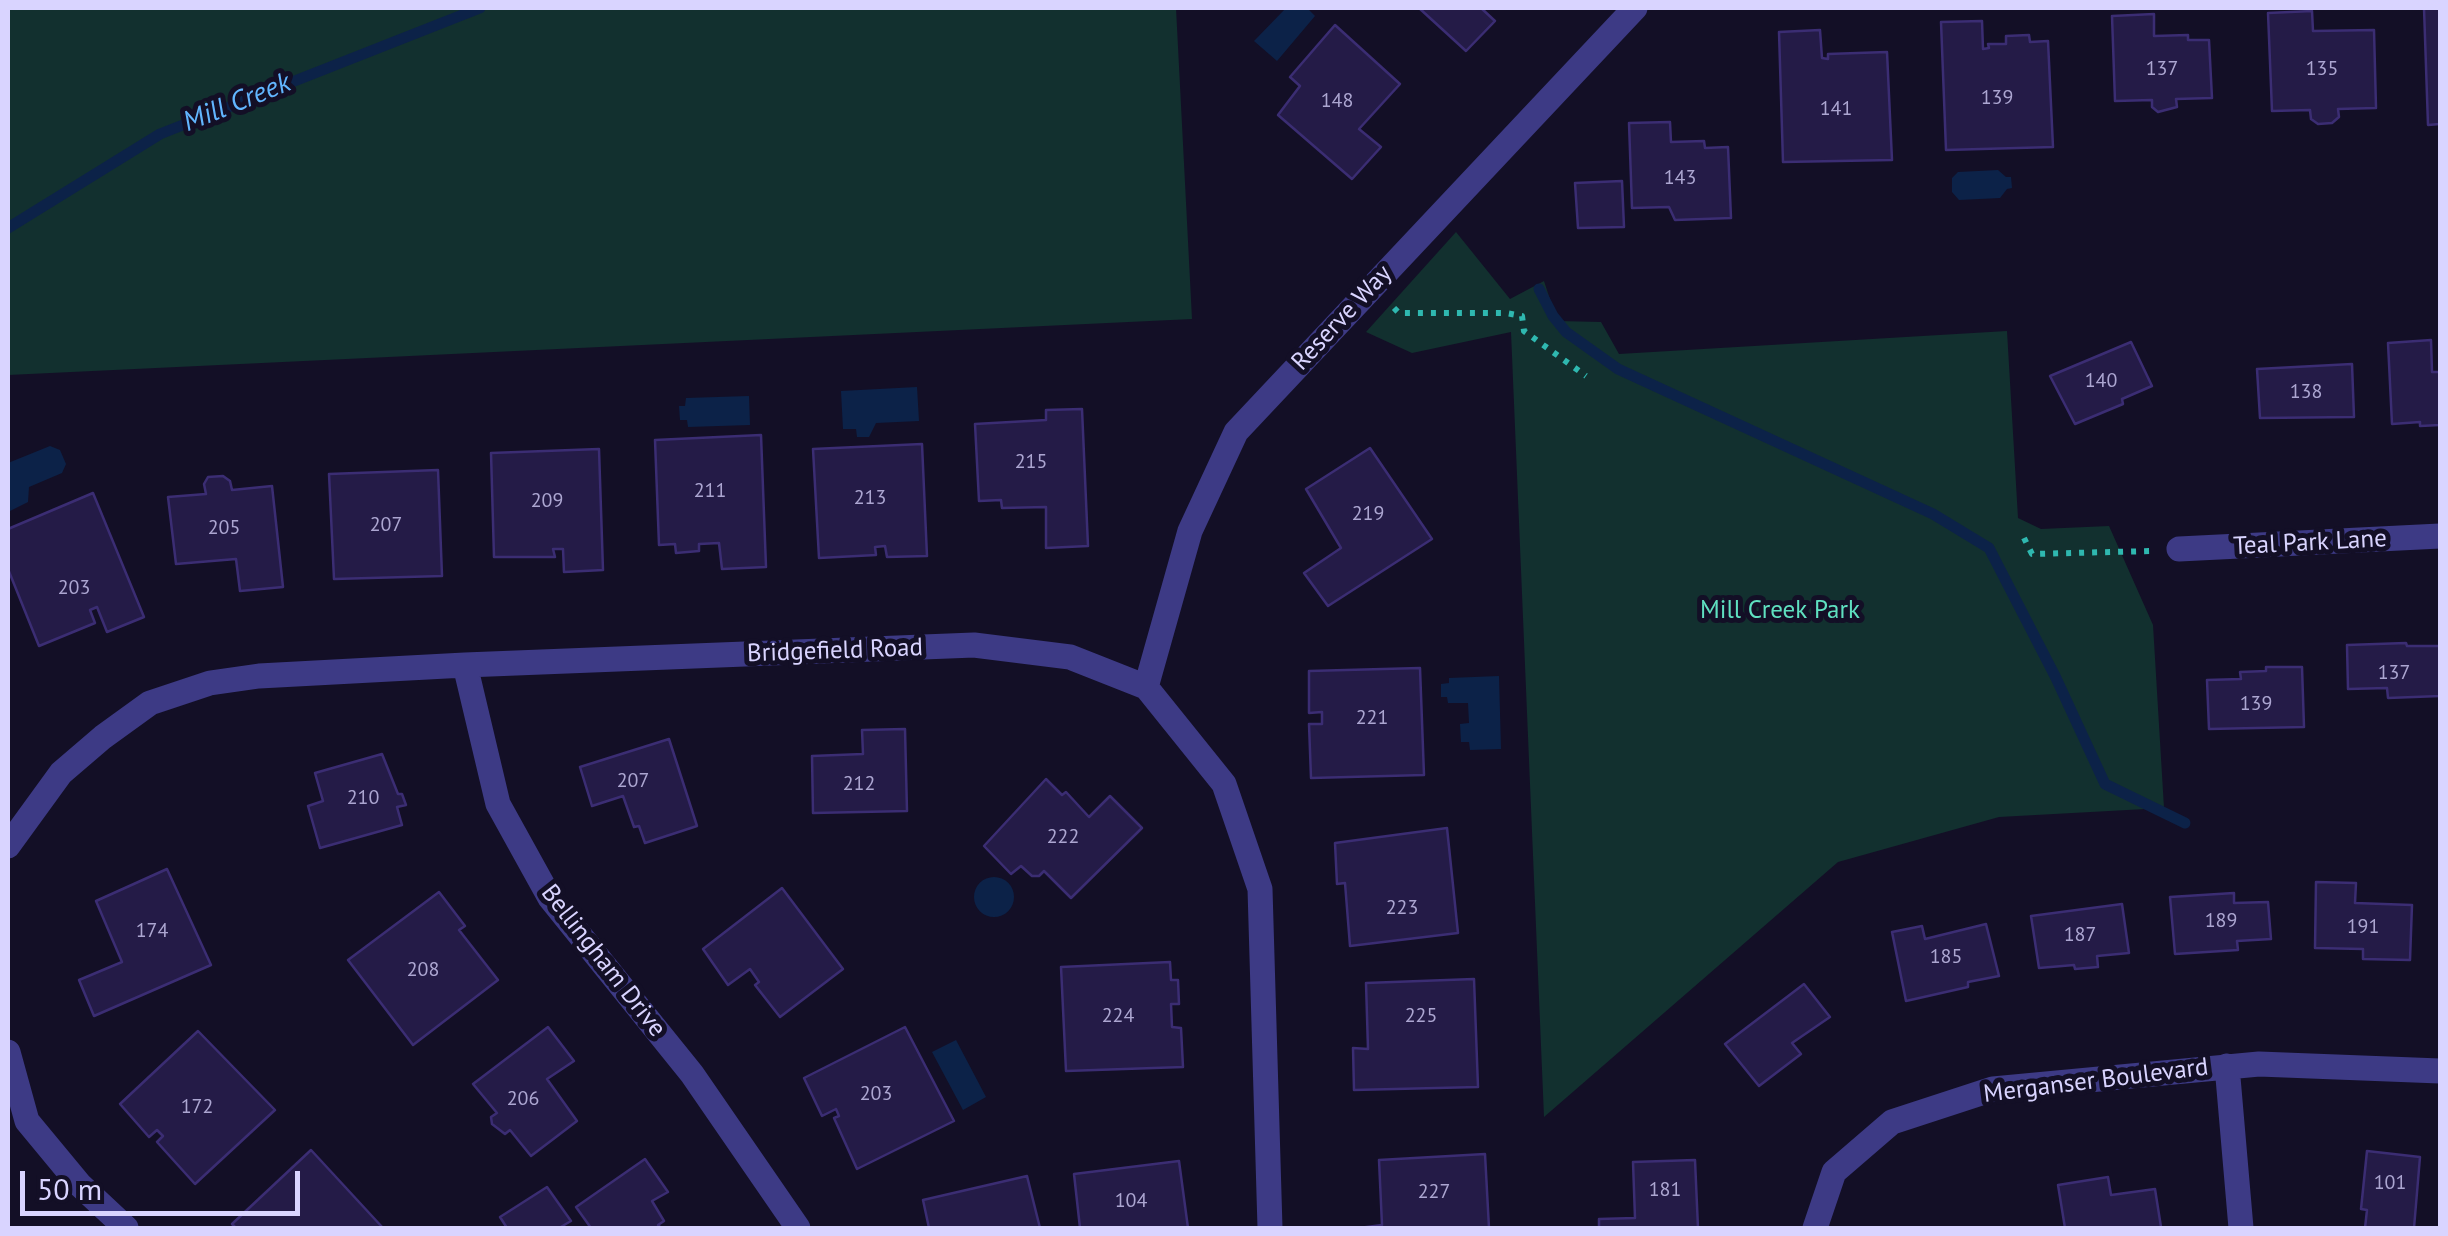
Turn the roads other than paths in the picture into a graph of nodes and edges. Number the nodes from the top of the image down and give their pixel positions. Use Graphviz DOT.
graph roads {
  1 [pos="1635,8"];
  2 [pos="2440,536"];
  3 [pos="2179,550"];
  4 [pos="465,665"];
  5 [pos="1146,687"];
  6 [pos="8,846"];
  7 [pos="8,1052"];
  8 [pos="2227,1066"];
  9 [pos="2440,1071"];
  10 [pos="126,1228"];
  11 [pos="798,1228"];
  12 [pos="1270,1228"];
  13 [pos="1815,1228"];
  14 [pos="2241,1228"];
  1 -- 5 [label="street, Reserve Way"];
  2 -- 3 [label="street, Teal Park Lane"];
  4 -- 5 [label="street, Bridgefield Road"];
  4 -- 6 [label="street, Bridgefield Road"];
  4 -- 11 [label="street, Bellingham Drive"];
  5 -- 12 [label="street, Bridgefield Road"];
  7 -- 10 [label="street"];
  8 -- 9 [label="street, Merganser Boulevard"];
  8 -- 13 [label="street, Merganser Boulevard"];
  8 -- 14 [label="street"];
}
